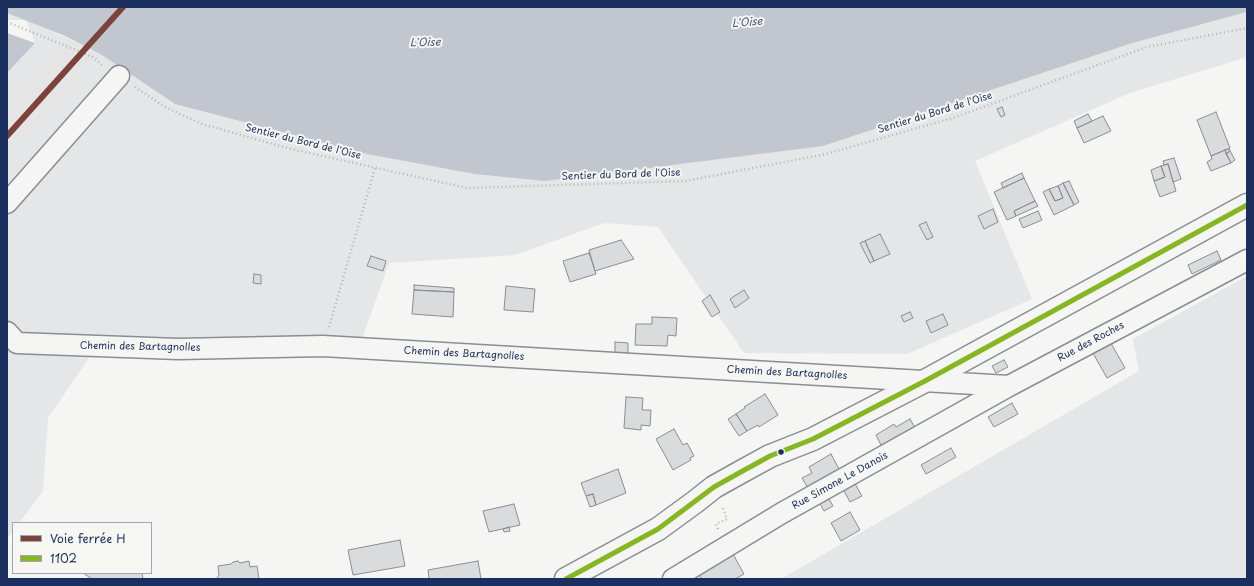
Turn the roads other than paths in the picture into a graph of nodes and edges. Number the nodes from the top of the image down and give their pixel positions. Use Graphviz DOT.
graph roads {
  1 [pos="119,76"];
  2 [pos="7,203"];
  3 [pos="1247,205"];
  4 [pos="1247,260"];
  5 [pos="7,332"];
  6 [pos="925,381"];
  7 [pos="1009,386"];
  8 [pos="566,579"];
  9 [pos="673,579"];
  1 -- 2 [label="street"];
  3 -- 6 [label="main road"];
  4 -- 7 [label="street, Rue des Roches"];
  5 -- 6 [label="street, Chemin des Bartagnolles"];
  6 -- 7 [label="street"];
  6 -- 8 [label="main road"];
  7 -- 9 [label="street, Rue Simone Le Danois"];
}
